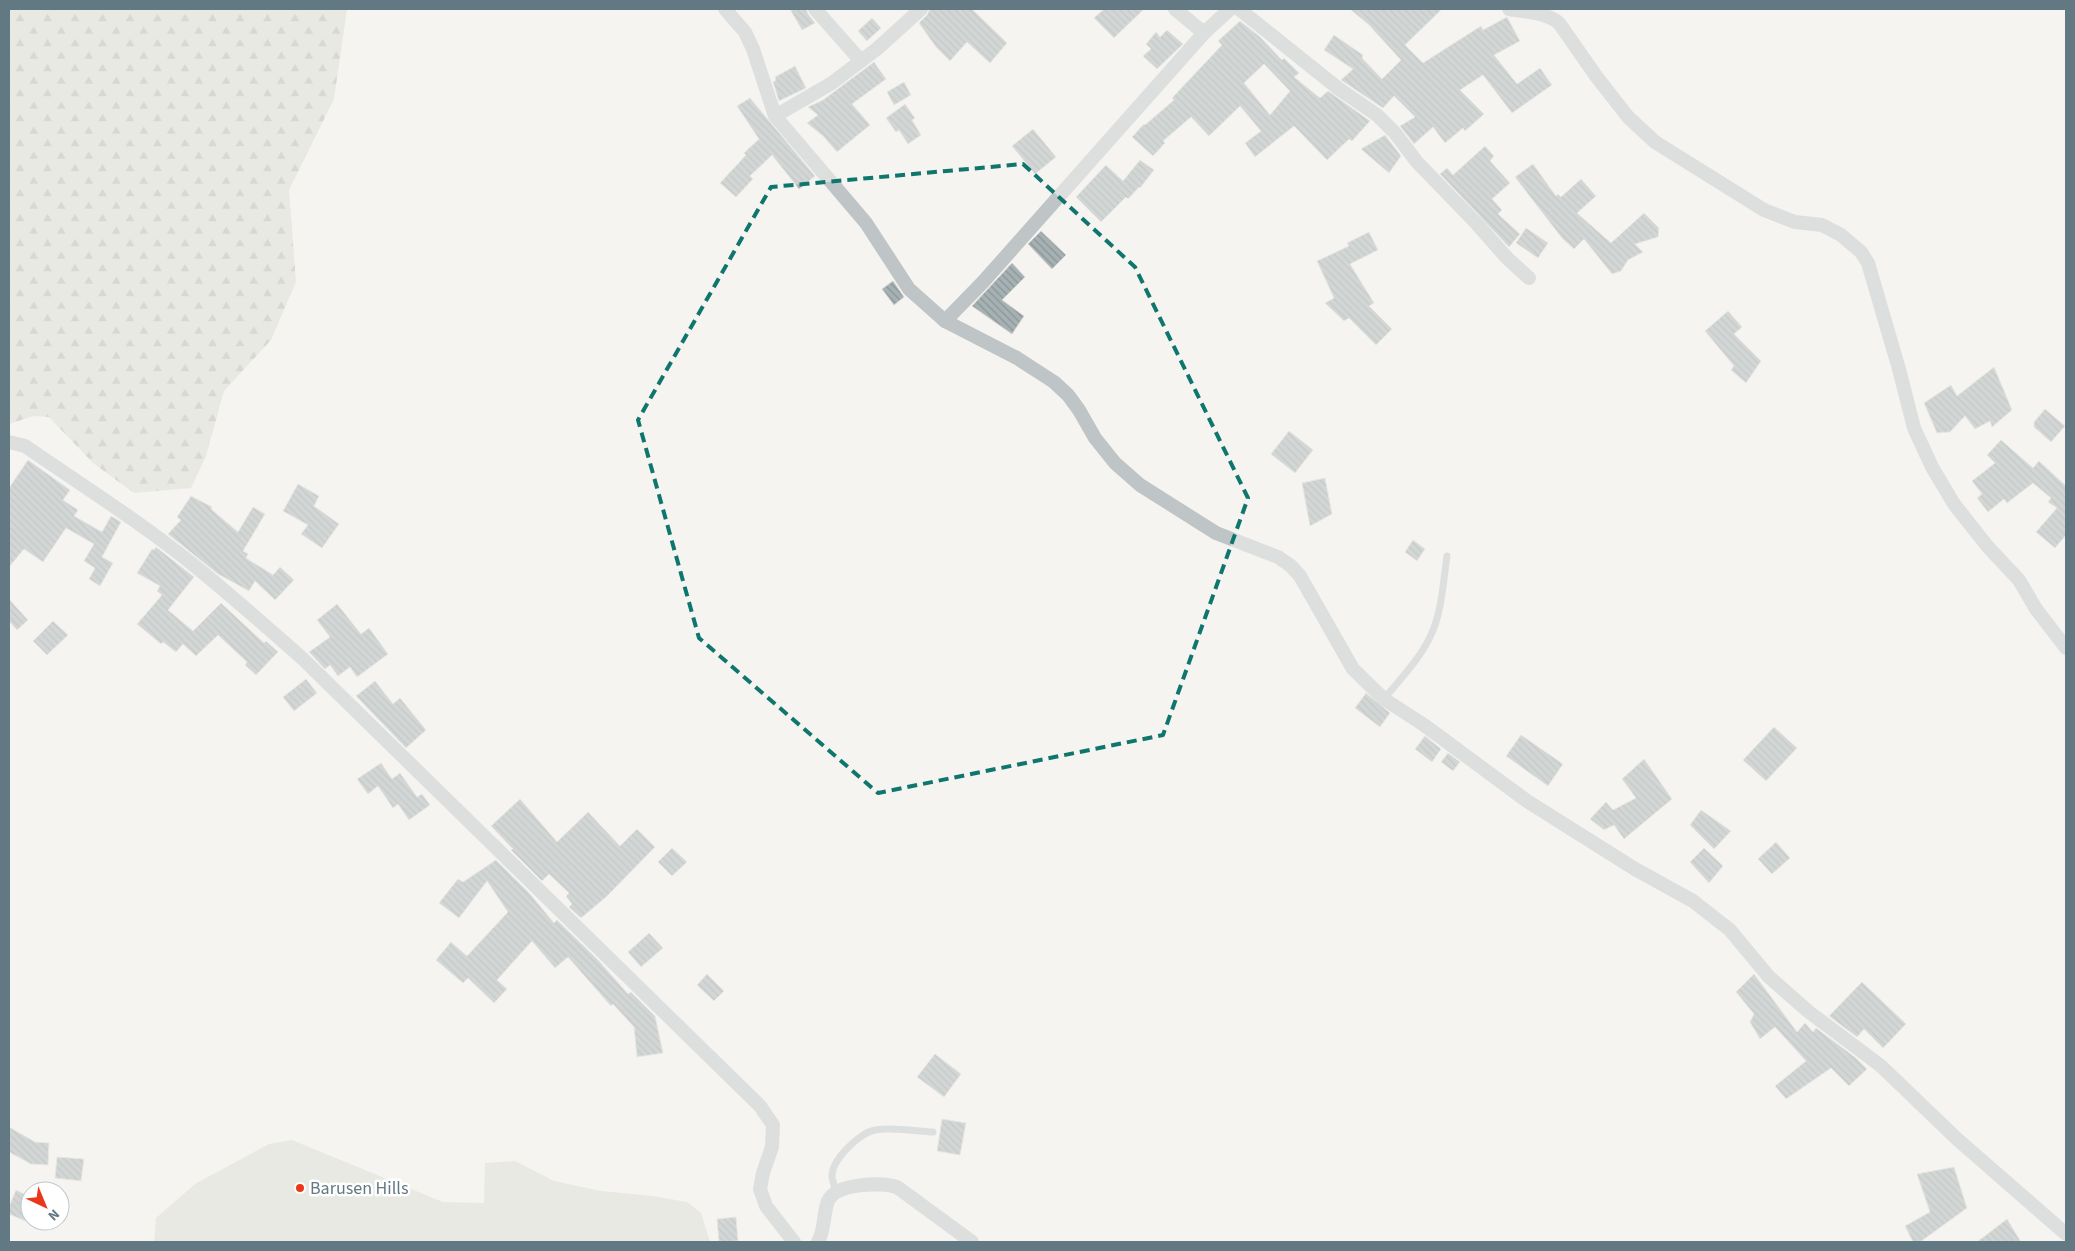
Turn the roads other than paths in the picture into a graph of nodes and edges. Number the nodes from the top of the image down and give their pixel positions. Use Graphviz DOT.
graph roads {
  1 [pos="725,9"];
  2 [pos="815,9"];
  3 [pos="921,9"];
  4 [pos="1175,9"];
  5 [pos="1230,9"];
  6 [pos="1239,9"];
  7 [pos="1508,9"];
  8 [pos="1204,33"];
  9 [pos="861,61"];
  10 [pos="775,116"];
  11 [pos="1528,278"];
  12 [pos="945,321"];
  13 [pos="9,442"];
  14 [pos="1447,556"];
  15 [pos="2066,648"];
  16 [pos="1384,700"];
  17 [pos="933,1132"];
  18 [pos="836,1191"];
  19 [pos="2066,1234"];
  20 [pos="794,1242"];
  21 [pos="818,1242"];
  22 [pos="972,1242"];
  1 -- 10 [label="street"];
  2 -- 9 [label="street"];
  3 -- 9 [label="street"];
  4 -- 8 [label="street"];
  5 -- 8 [label="street"];
  6 -- 11 [label="street"];
  7 -- 15 [label="street"];
  8 -- 12 [label="street"];
  9 -- 10 [label="street"];
  10 -- 12 [label="street"];
  12 -- 16 [label="street"];
  13 -- 20 [label="street"];
  14 -- 16 [label="lane"];
  16 -- 19 [label="street"];
  17 -- 18 [label="lane"];
  18 -- 21 [label="street"];
  18 -- 22 [label="street"];
}
